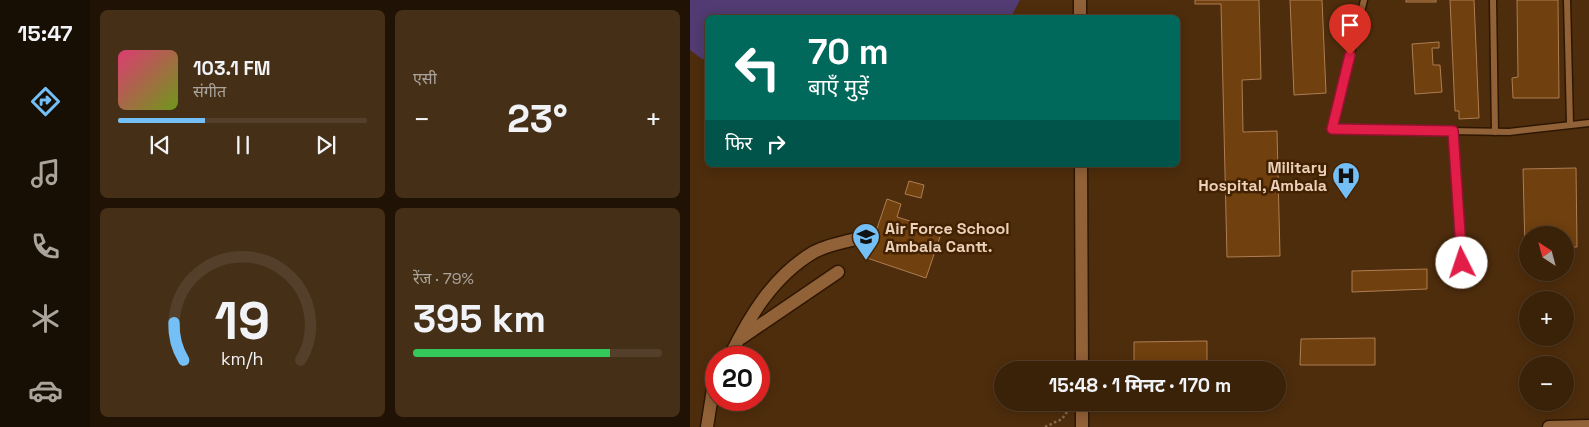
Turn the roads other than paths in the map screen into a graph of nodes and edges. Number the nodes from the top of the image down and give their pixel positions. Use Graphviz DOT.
graph roads {
  1 [pos="1080,0"];
  2 [pos="1364,0"];
  3 [pos="1493,0"];
  4 [pos="1566,0"];
  5 [pos="1080,15"];
  6 [pos="1570,123"];
  7 [pos="1589,123"];
  8 [pos="1453,131"];
  9 [pos="1495,132"];
  10 [pos="1081,167"];
  11 [pos="865,237"];
  12 [pos="838,272"];
  13 [pos="1463,282"];
  14 [pos="736,343"];
  15 [pos="735,346"];
  16 [pos="1082,361"];
  17 [pos="710,411"];
  18 [pos="1082,411"];
  19 [pos="1589,426"];
  20 [pos="707,427"];
  21 [pos="1082,427"];
  22 [pos="1549,427"];
  1 -- 5 [label="street"];
  2 -- 8 [label="lane"];
  3 -- 9 [label="lane"];
  4 -- 6 [label="lane"];
  6 -- 7 [label="lane"];
  6 -- 9 [label="lane"];
  8 -- 9 [label="lane"];
  8 -- 13 [label="lane"];
  10 -- 16 [label="street"];
  11 -- 14 [label="street"];
  12 -- 14 [label="street"];
  14 -- 15 [label="street"];
  17 -- 20 [label="street"];
  18 -- 21 [label="street"];
  19 -- 22 [label="street"];
}
